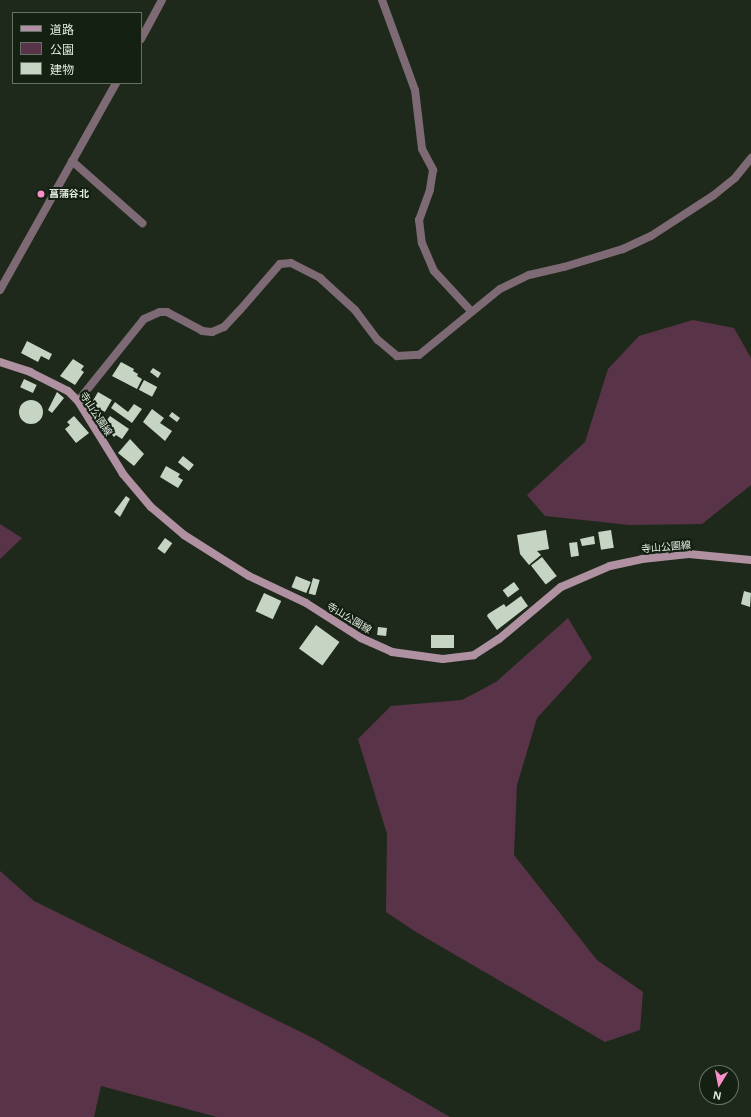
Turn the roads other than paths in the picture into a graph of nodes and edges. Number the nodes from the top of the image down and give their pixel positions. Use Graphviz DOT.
graph roads {
  1 [pos="162,0"];
  2 [pos="382,0"];
  3 [pos="142,37"];
  4 [pos="115,84"];
  5 [pos="751,158"];
  6 [pos="72,162"];
  7 [pos="142,223"];
  8 [pos="0,290"];
  9 [pos="471,311"];
  10 [pos="0,362"];
  11 [pos="78,401"];
  12 [pos="751,560"];
  1 -- 3 [label="street"];
  2 -- 9 [label="street"];
  4 -- 6 [label="street"];
  5 -- 9 [label="street"];
  6 -- 7 [label="street"];
  6 -- 8 [label="street"];
  9 -- 11 [label="street"];
  10 -- 11 [label="main road, 寺山公園線"];
  11 -- 12 [label="main road, 寺山公園線"];
}
